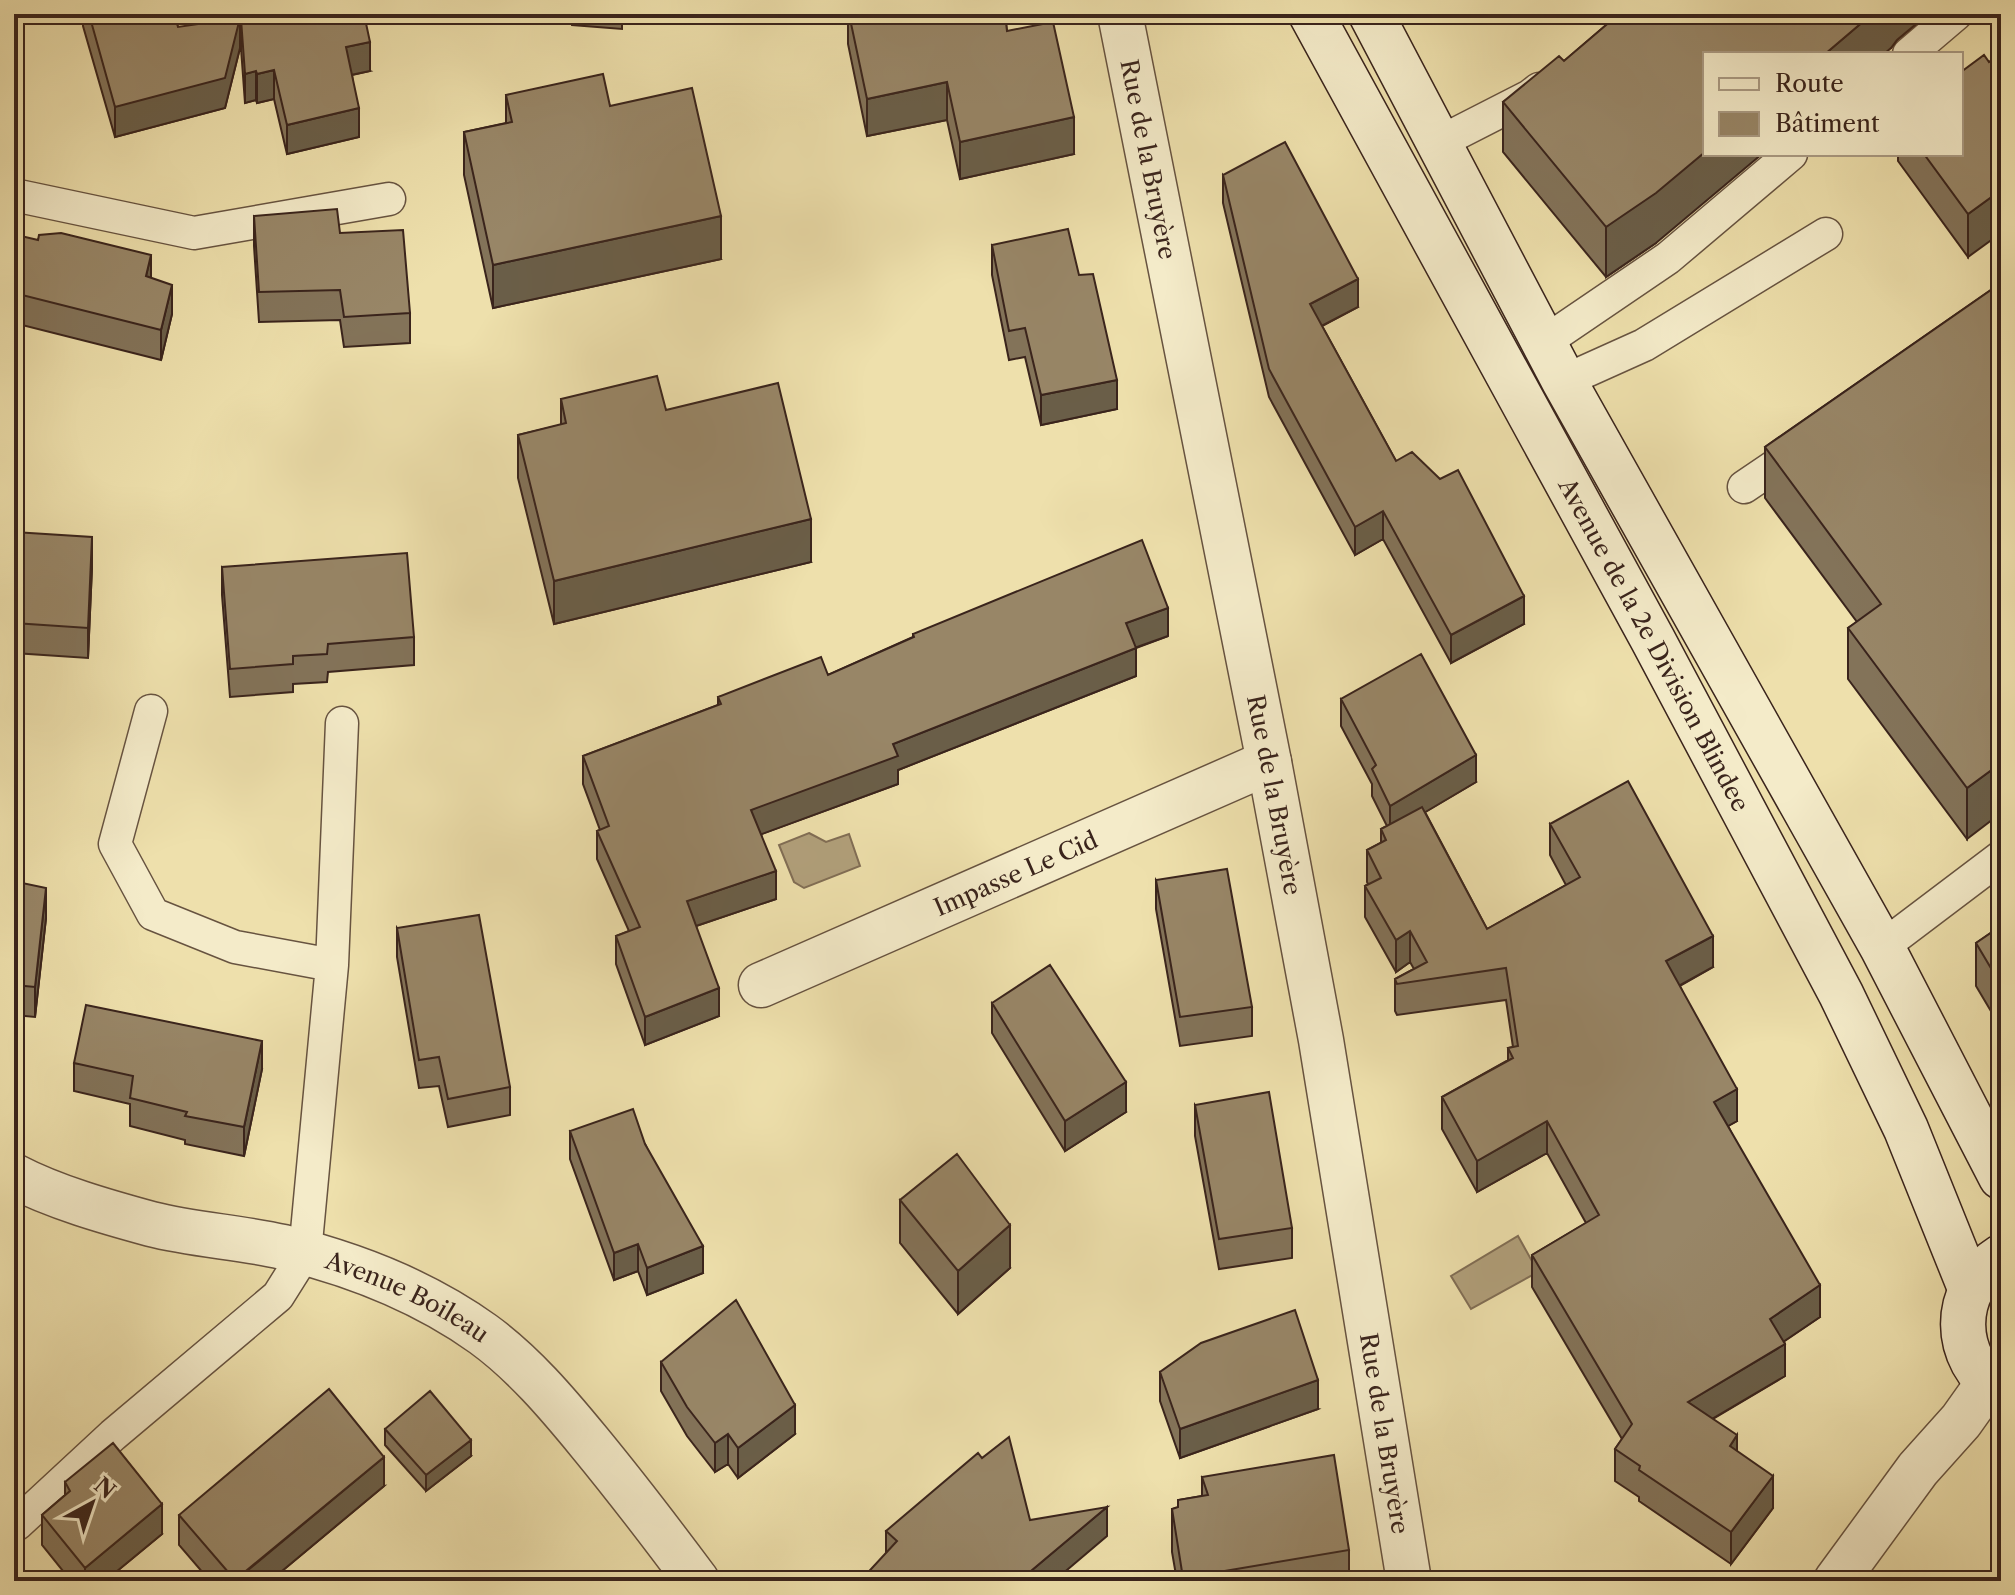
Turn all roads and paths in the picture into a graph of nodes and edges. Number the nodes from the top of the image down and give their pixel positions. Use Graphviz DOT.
graph roads {
  1 [pos="1120,14"];
  2 [pos="1311,14"];
  3 [pos="1371,14"];
  4 [pos="1956,14"];
  5 [pos="1911,52"];
  6 [pos="1564,69"];
  7 [pos="1440,142"];
  8 [pos="1789,156"];
  9 [pos="14,195"];
  10 [pos="389,199"];
  11 [pos="1826,234"];
  12 [pos="1543,343"];
  13 [pos="1564,381"];
  14 [pos="1821,434"];
  15 [pos="1744,487"];
  16 [pos="151,711"];
  17 [pos="342,723"];
  18 [pos="1269,762"];
  19 [pos="2001,857"];
  20 [pos="1882,947"];
  21 [pos="332,965"];
  22 [pos="761,985"];
  23 [pos="14,1176"];
  24 [pos="2001,1177"];
  25 [pos="305,1253"];
  26 [pos="2001,1257"];
  27 [pos="1970,1288"];
  28 [pos="1994,1388"];
  29 [pos="17,1524"];
  30 [pos="697,1581"];
  31 [pos="1409,1581"];
  32 [pos="1836,1581"];
  1 -- 18 [label="street, Rue de la Bruyère"];
  2 -- 27 [label="street, Avenue de la 2e Division Blindee"];
  3 -- 7 [label="street, Avenue de la 2e Division Blindee"];
  4 -- 5 [label="lane"];
  6 -- 7 [label="lane"];
  7 -- 12 [label="street, Avenue de la 2e Division Blindee"];
  8 -- 12 [label="lane"];
  9 -- 10 [label="lane"];
  11 -- 13 [label="lane"];
  12 -- 13 [label="street, Avenue de la 2e Division Blindee"];
  13 -- 20 [label="street, Avenue de la 2e Division Blindee"];
  14 -- 15 [label="lane"];
  16 -- 21 [label="lane"];
  17 -- 21 [label="lane"];
  18 -- 22 [label="street, Impasse Le Cid"];
  18 -- 31 [label="street, Rue de la Bruyère"];
  19 -- 20 [label="lane"];
  20 -- 24 [label="street, Avenue de la 2e Division Blindee"];
  21 -- 25 [label="lane"];
  23 -- 25 [label="street, Avenue Boileau"];
  25 -- 29 [label="lane"];
  25 -- 30 [label="street, Avenue Boileau"];
  26 -- 27 [label="street"];
  27 -- 28 [label="street"];
  28 -- 32 [label="street"];
}
